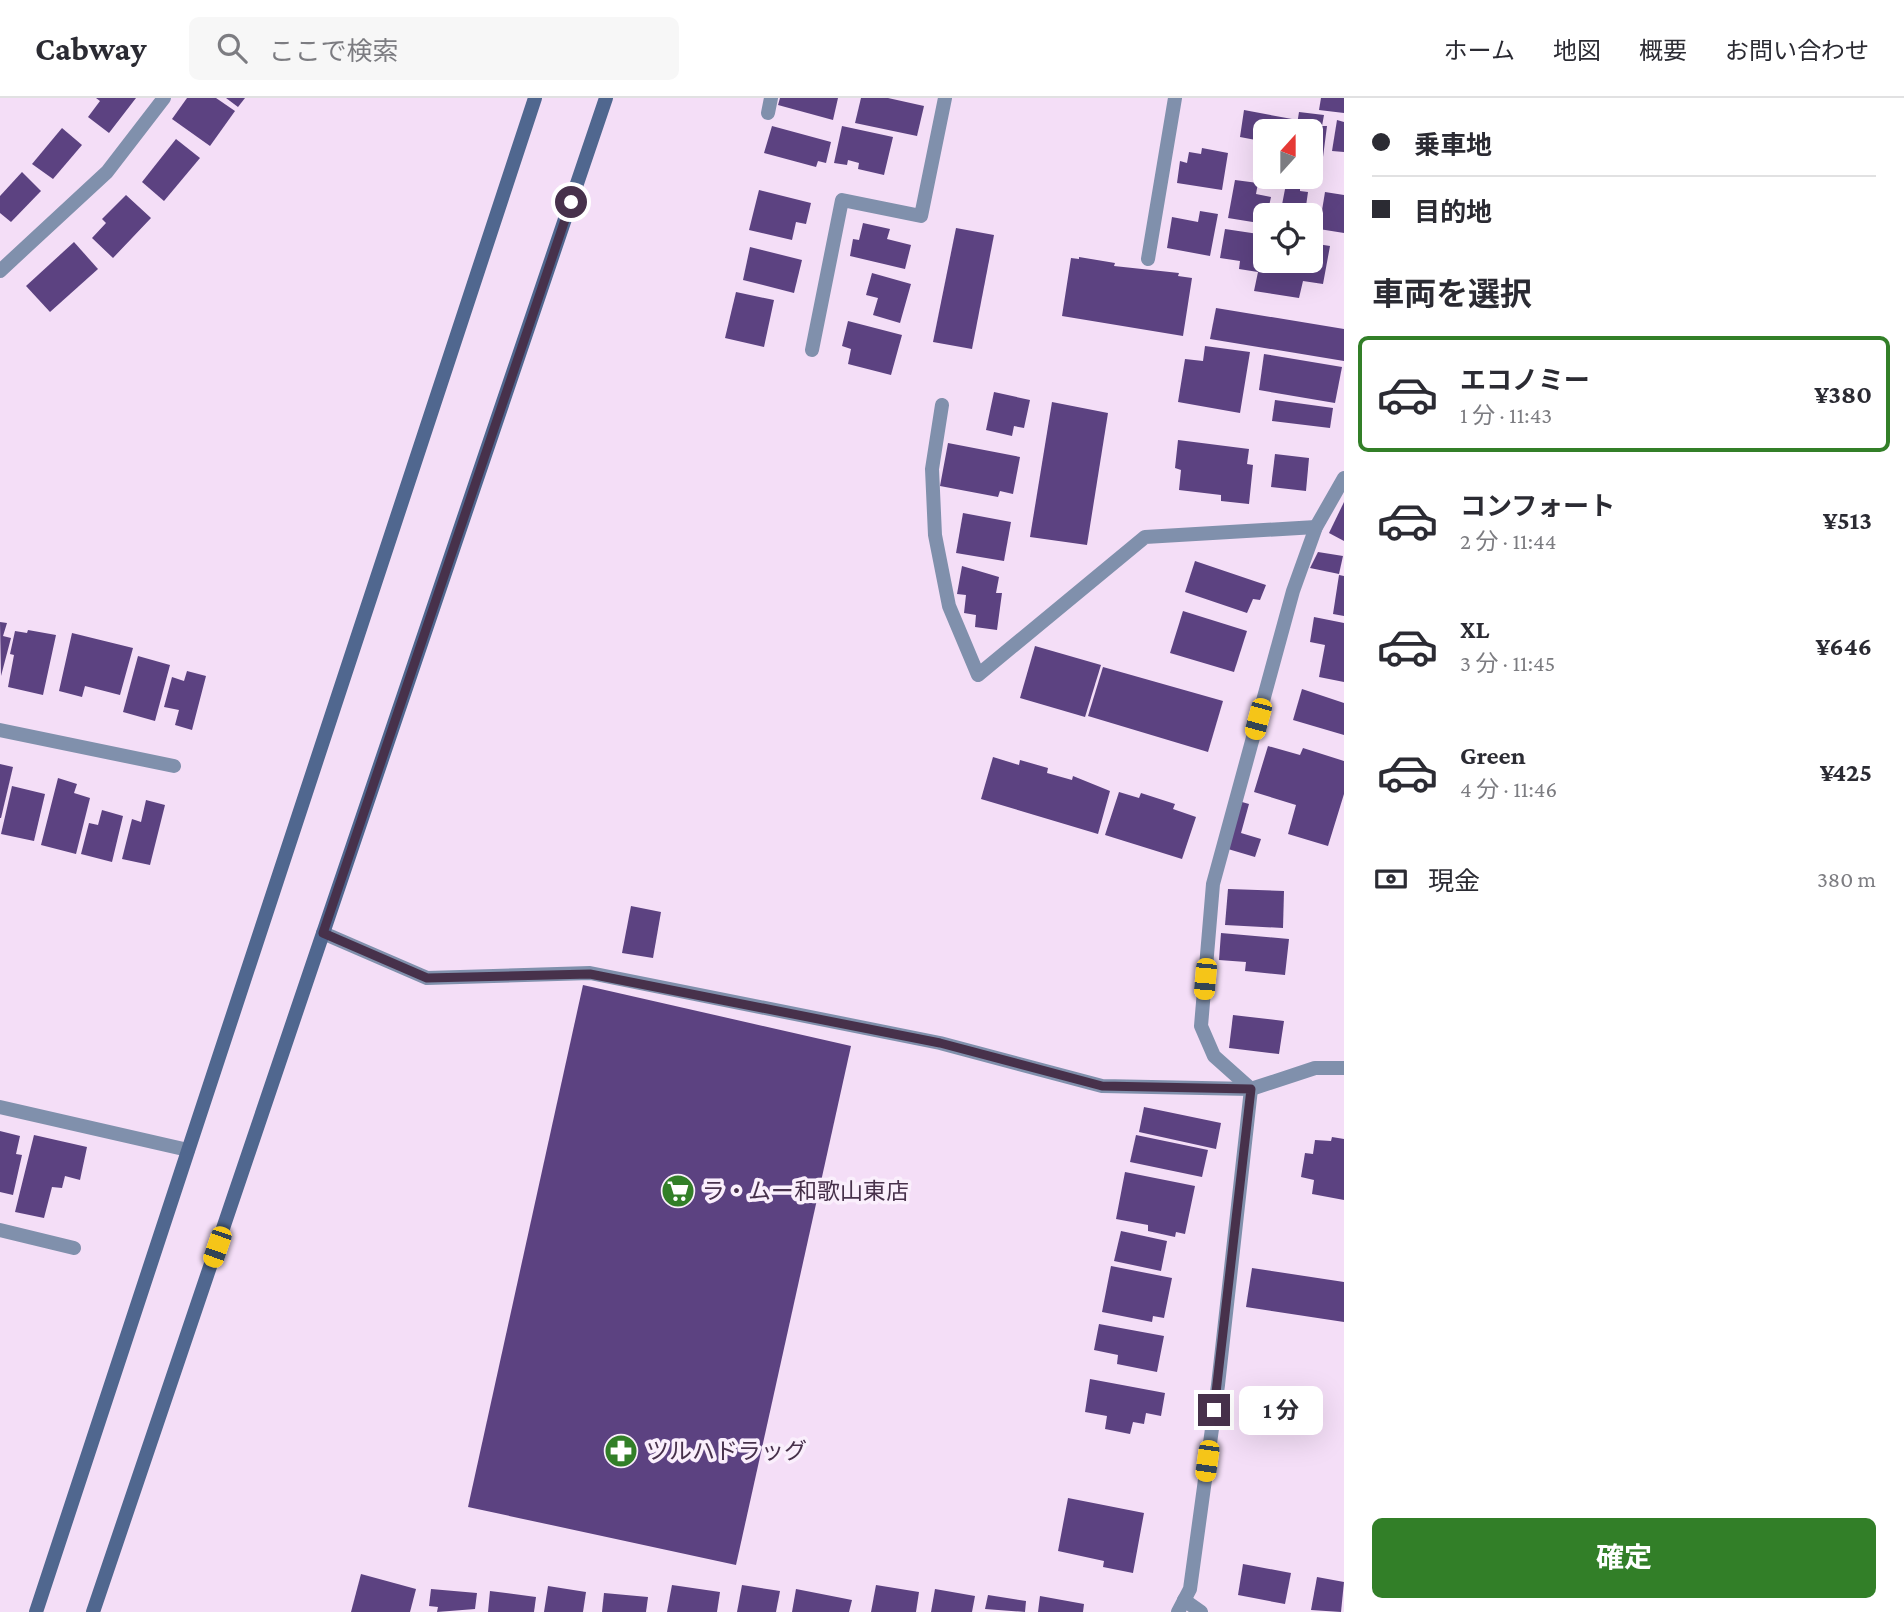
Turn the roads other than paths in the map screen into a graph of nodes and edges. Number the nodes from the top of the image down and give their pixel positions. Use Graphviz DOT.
graph roads {
  1 [pos="164,98"];
  2 [pos="535,98"];
  3 [pos="606,98"];
  4 [pos="771,98"];
  5 [pos="945,98"];
  6 [pos="1175,98"];
  7 [pos="768,113"];
  8 [pos="1148,259"];
  9 [pos="0,271"];
  10 [pos="813,350"];
  11 [pos="943,405"];
  12 [pos="1344,478"];
  13 [pos="1316,527"];
  14 [pos="0,730"];
  15 [pos="174,766"];
  16 [pos="323,933"];
  17 [pos="1344,1068"];
  18 [pos="1251,1089"];
  19 [pos="0,1107"];
  20 [pos="188,1150"];
  21 [pos="0,1230"];
  22 [pos="74,1248"];
  23 [pos="1181,1606"];
  24 [pos="36,1612"];
  25 [pos="93,1612"];
  26 [pos="1201,1612"];
  1 -- 9 [label="street"];
  2 -- 20 [label="street"];
  3 -- 16 [label="street"];
  4 -- 7 [label="street"];
  5 -- 10 [label="street"];
  6 -- 8 [label="street"];
  11 -- 13 [label="street"];
  12 -- 13 [label="street"];
  13 -- 18 [label="street"];
  14 -- 15 [label="street"];
  16 -- 18 [label="street"];
  16 -- 25 [label="street"];
  17 -- 18 [label="street"];
  18 -- 23 [label="street"];
  19 -- 20 [label="street"];
  20 -- 24 [label="street"];
  21 -- 22 [label="street"];
  23 -- 26 [label="street"];
}
